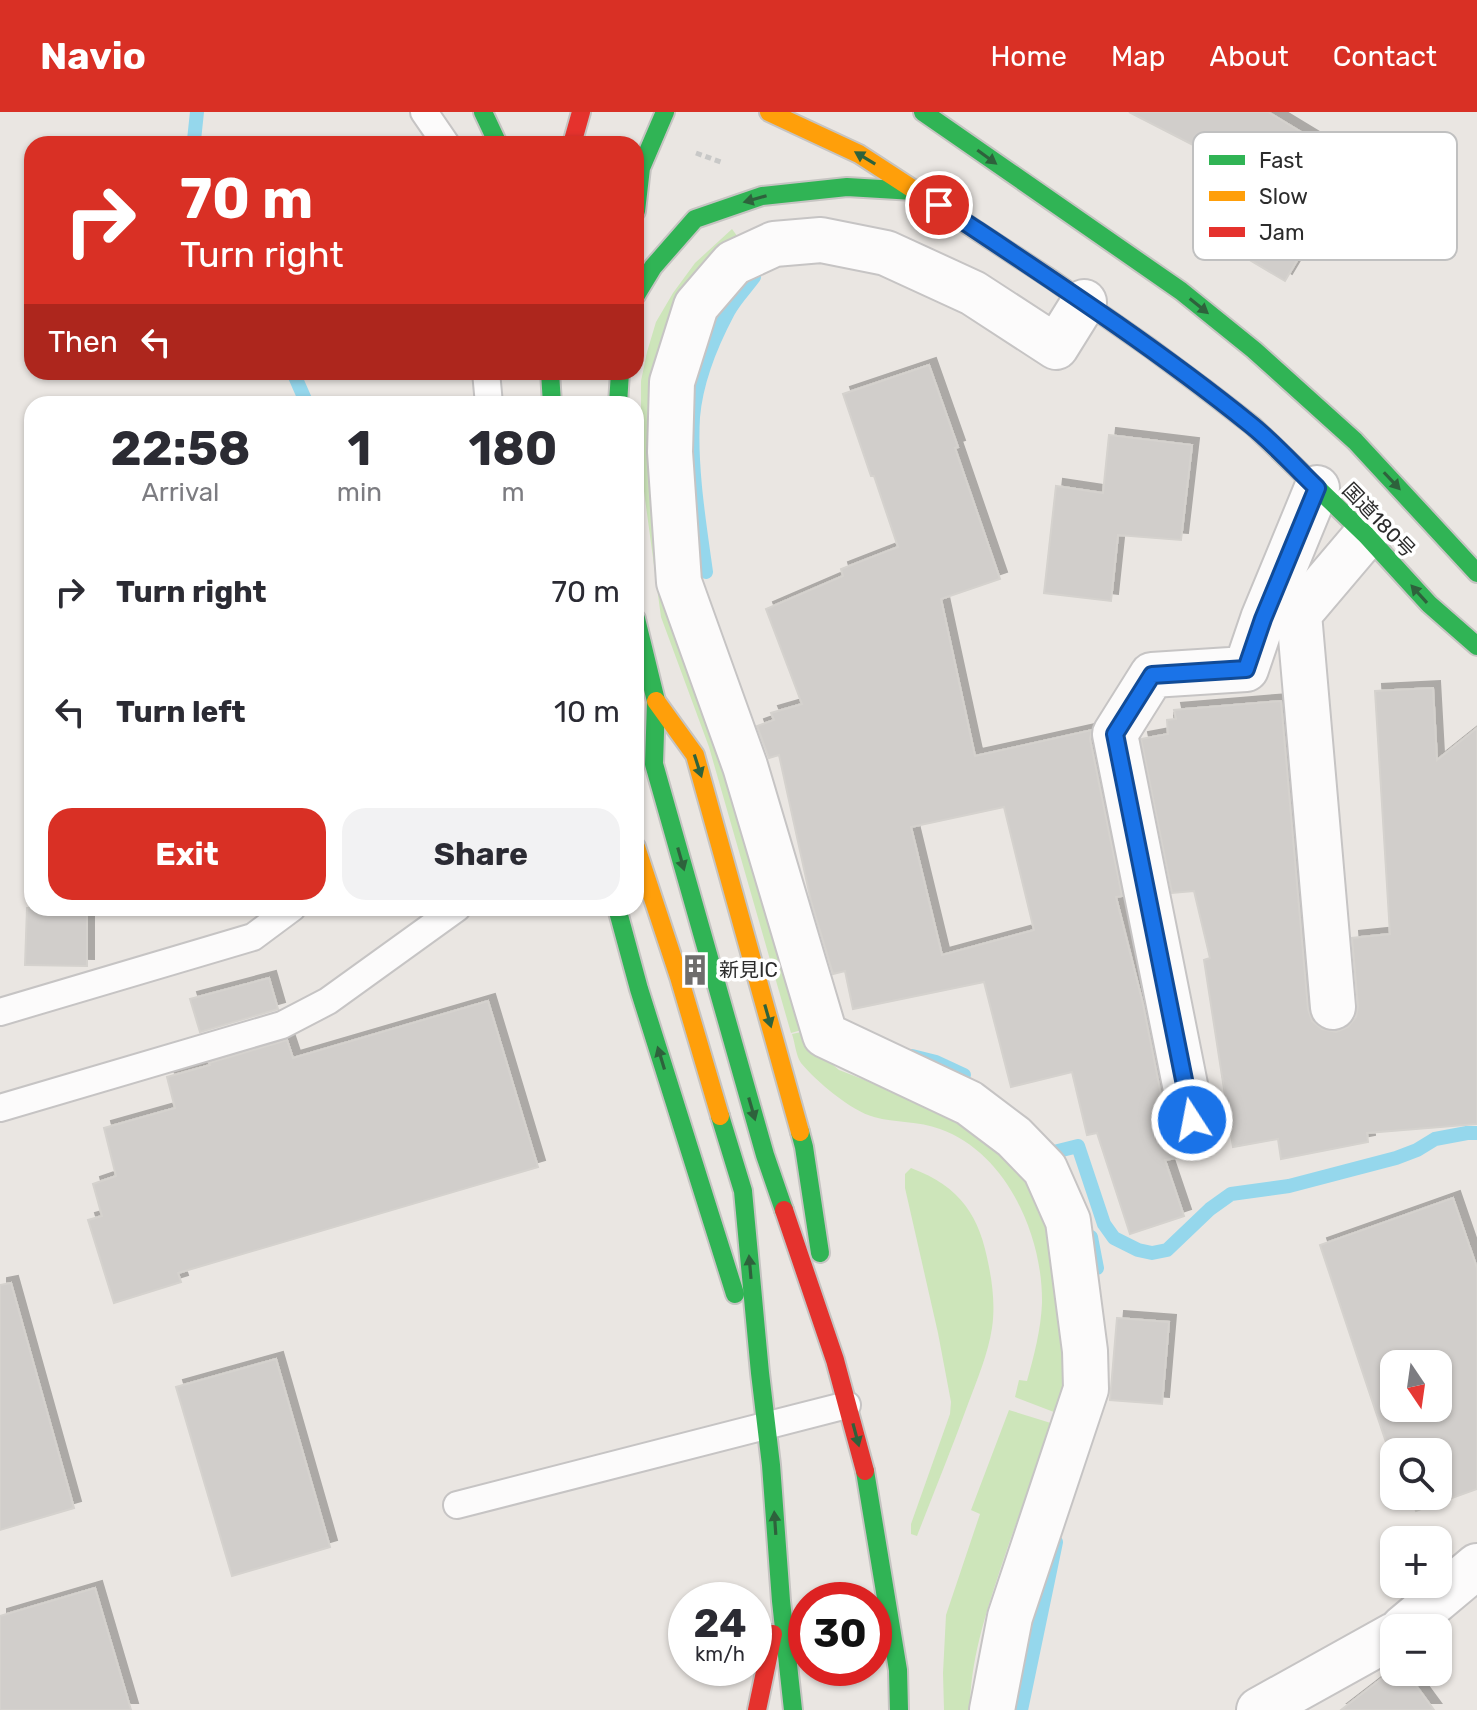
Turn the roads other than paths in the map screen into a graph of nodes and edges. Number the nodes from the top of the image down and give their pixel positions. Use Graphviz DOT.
graph roads {
  1 [pos="424,112"];
  2 [pos="483,112"];
  3 [pos="581,112"];
  4 [pos="665,112"];
  5 [pos="769,112"];
  6 [pos="923,112"];
  7 [pos="440,136"];
  8 [pos="494,136"];
  9 [pos="574,136"];
  10 [pos="644,161"];
  11 [pos="916,191"];
  12 [pos="644,282"];
  13 [pos="1084,302"];
  14 [pos="1317,488"];
  15 [pos="1366,535"];
  16 [pos="1477,573"];
  17 [pos="1477,646"];
  18 [pos="646,707"];
  19 [pos="644,871"];
  20 [pos="281,916"];
  21 [pos="446,916"];
  22 [pos="619,916"];
  23 [pos="1333,1007"];
  24 [pos="0,1012"];
  25 [pos="0,1108"];
  26 [pos="1192,1120"];
  27 [pos="835,1360"];
  28 [pos="760,1373"];
  29 [pos="847,1405"];
  30 [pos="767,1426"];
  31 [pos="457,1505"];
  32 [pos="1477,1566"];
  33 [pos="781,1601"];
  34 [pos="1420,1614"];
  35 [pos="1380,1643"];
  36 [pos="898,1670"];
  37 [pos="757,1710"];
  38 [pos="793,1710"];
  39 [pos="888,1710"];
  40 [pos="899,1710"];
  41 [pos="992,1710"];
  42 [pos="1259,1710"];
  1 -- 7 [label="lane"];
  2 -- 8 [label="highway"];
  3 -- 9 [label="highway"];
  4 -- 10 [label="highway"];
  11 -- 5 [label="highway, 国道180号, one-way"];
  6 -- 16 [label="highway, 国道180号, one-way"];
  11 -- 12 [label="highway, one-way"];
  11 -- 13 [label="highway, 国道180号"];
  13 -- 14 [label="highway, 国道180号"];
  13 -- 41 [label="street"];
  14 -- 15 [label="highway, 国道180号"];
  14 -- 26 [label="street"];
  17 -- 15 [label="highway, 国道180号, one-way"];
  15 -- 23 [label="street"];
  18 -- 27 [label="highway, one-way"];
  18 -- 27 [label="highway, one-way"];
  28 -- 19 [label="highway, one-way"];
  20 -- 24 [label="lane"];
  21 -- 25 [label="lane"];
  28 -- 22 [label="highway, one-way"];
  27 -- 29 [label="highway"];
  28 -- 30 [label="highway"];
  29 -- 30 [label="lane"];
  29 -- 36 [label="highway, one-way"];
  30 -- 31 [label="lane"];
  33 -- 30 [label="highway, one-way"];
  32 -- 34 [label="street"];
  33 -- 37 [label="highway"];
  33 -- 38 [label="highway"];
  35 -- 42 [label="street"];
  36 -- 39 [label="highway"];
  36 -- 40 [label="highway"];
}
